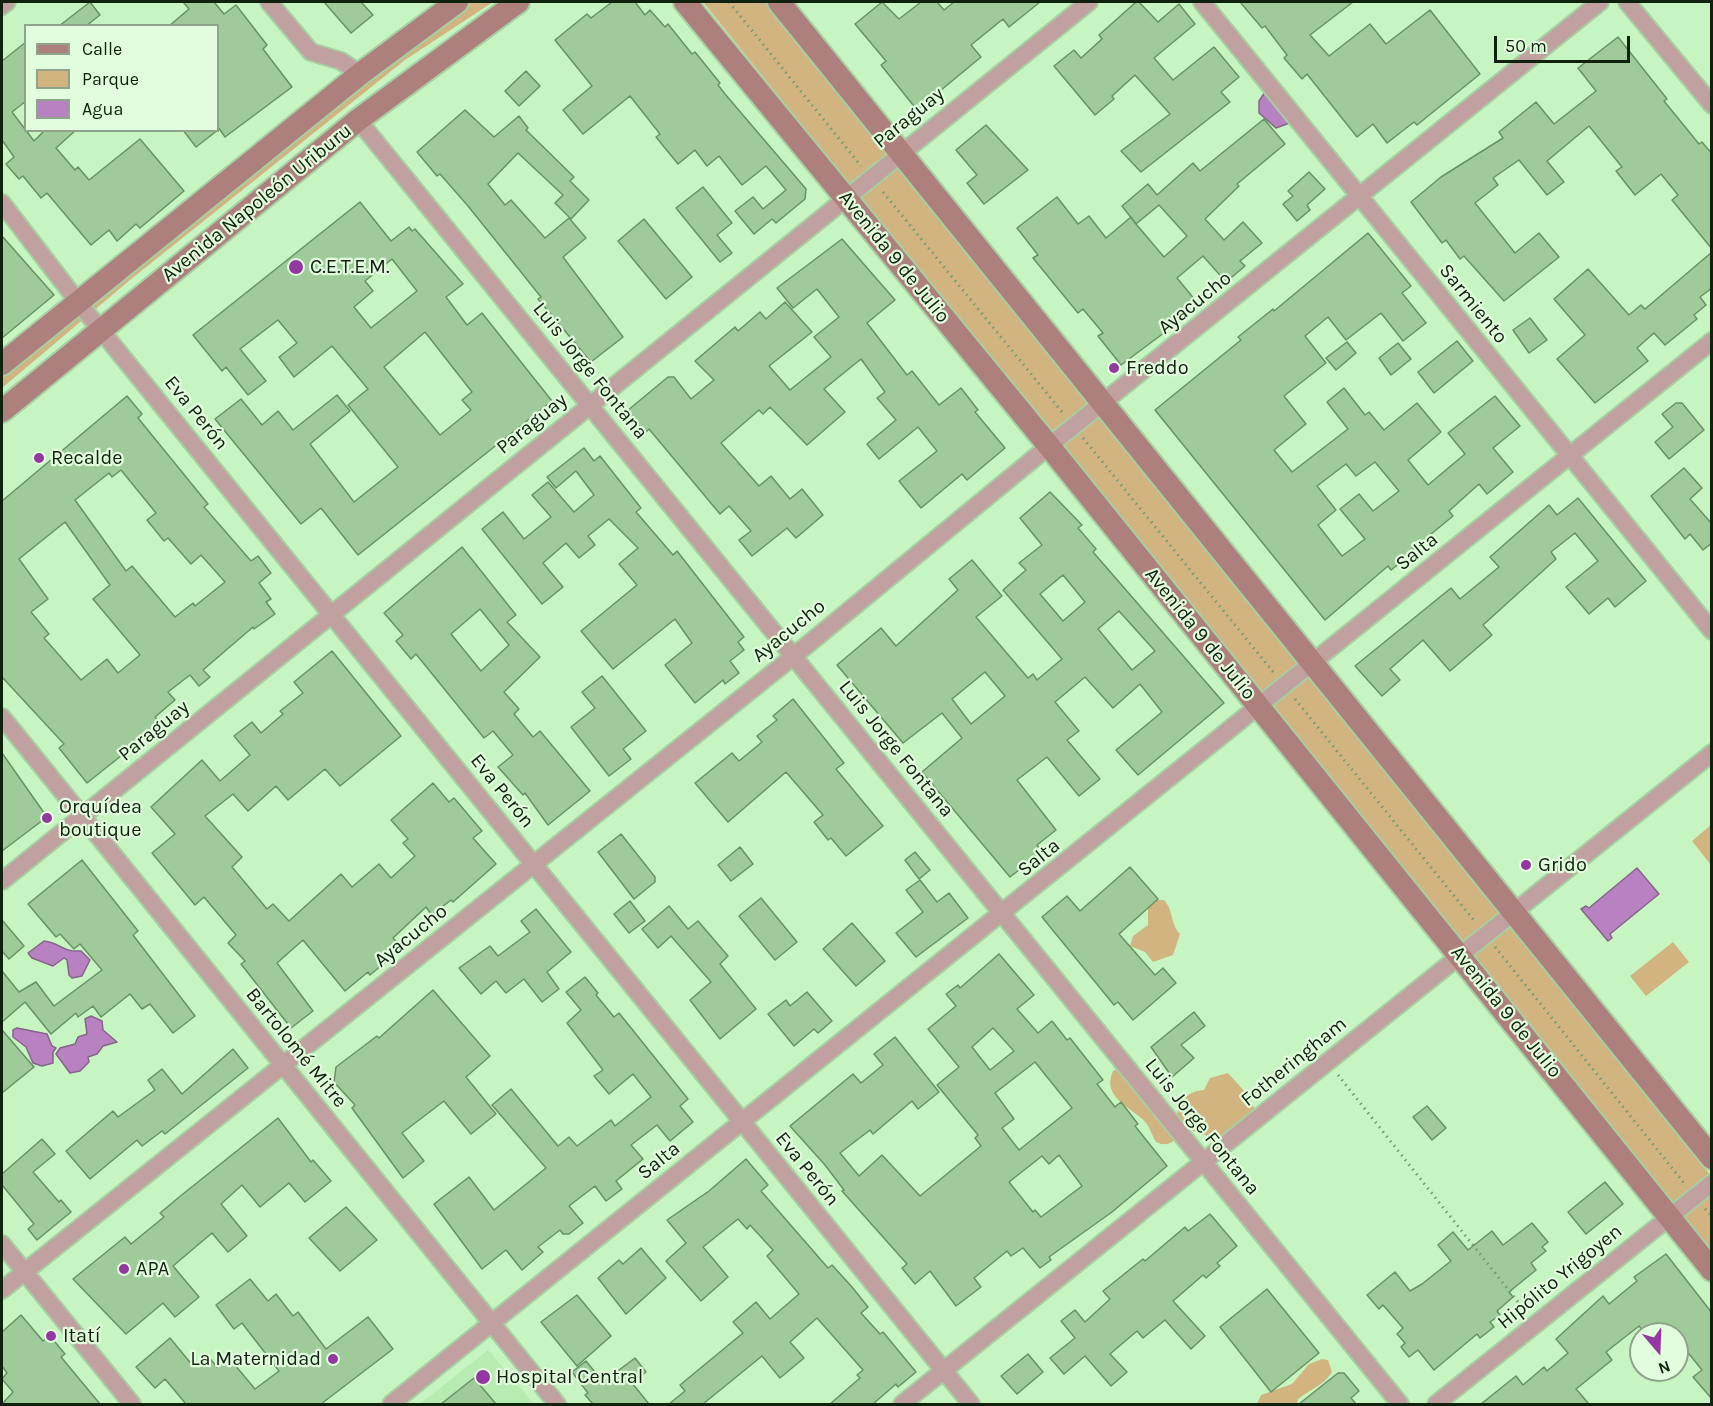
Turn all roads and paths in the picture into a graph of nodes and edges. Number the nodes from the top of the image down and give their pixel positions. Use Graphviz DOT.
graph roads {
  1 [pos="7,2"];
  2 [pos="269,2"];
  3 [pos="457,2"];
  4 [pos="518,2"];
  5 [pos="685,2"];
  6 [pos="729,2"];
  7 [pos="778,2"];
  8 [pos="1089,2"];
  9 [pos="1202,2"];
  10 [pos="1600,2"];
  11 [pos="1627,2"];
  12 [pos="2,6"];
  13 [pos="360,74"];
  14 [pos="1712,105"];
  15 [pos="358,120"];
  16 [pos="900,152"];
  17 [pos="870,177"];
  18 [pos="846,197"];
  19 [pos="1360,197"];
  20 [pos="2,203"];
  21 [pos="78,302"];
  22 [pos="102,329"];
  23 [pos="1712,341"];
  24 [pos="2,364"];
  25 [pos="1105,403"];
  26 [pos="590,405"];
  27 [pos="2,411"];
  28 [pos="1074,427"];
  29 [pos="1049,446"];
  30 [pos="1568,457"];
  31 [pos="332,613"];
  32 [pos="1712,632"];
  33 [pos="795,655"];
  34 [pos="1311,663"];
  35 [pos="1284,685"];
  36 [pos="1258,705"];
  37 [pos="2,717"];
  38 [pos="1712,753"];
  39 [pos="83,816"];
  40 [pos="534,863"];
  41 [pos="2,881"];
  42 [pos="1513,912"];
  43 [pos="1002,915"];
  44 [pos="1485,935"];
  45 [pos="1461,956"];
  46 [pos="1328,1062"];
  47 [pos="284,1066"];
  48 [pos="741,1121"];
  49 [pos="1712,1158"];
  50 [pos="1204,1162"];
  51 [pos="1712,1183"];
  52 [pos="1695,1196"];
  53 [pos="1668,1216"];
  54 [pos="1712,1216"];
  55 [pos="2,1244"];
  56 [pos="1712,1270"];
  57 [pos="24,1271"];
  58 [pos="2,1290"];
  59 [pos="491,1324"];
  60 [pos="1535,1324"];
  61 [pos="944,1371"];
  62 [pos="132,1404"];
  63 [pos="390,1404"];
  64 [pos="557,1404"];
  65 [pos="902,1404"];
  66 [pos="971,1404"];
  67 [pos="1401,1404"];
  68 [pos="1436,1404"];
  1 -- 12 [label="street"];
  2 -- 13 [label="street"];
  3 -- 13 [label="main road, Avenida Napoleón Uriburu"];
  4 -- 15 [label="main road, Avenida Napoleón Uriburu"];
  5 -- 18 [label="main road, Avenida 9 de Julio"];
  6 -- 17 [label="path"];
  7 -- 16 [label="main road"];
  8 -- 16 [label="street, Paraguay"];
  9 -- 19 [label="street, Sarmiento"];
  10 -- 19 [label="street, Ayacucho"];
  11 -- 14 [label="street"];
  13 -- 21 [label="main road, Avenida Napoleón Uriburu"];
  15 -- 22 [label="main road, Avenida Napoleón Uriburu"];
  15 -- 26 [label="street, Luis Jorge Fontana"];
  16 -- 17 [label="street, Paraguay"];
  16 -- 25 [label="main road"];
  17 -- 18 [label="street, Paraguay"];
  17 -- 28 [label="path"];
  18 -- 26 [label="street, Paraguay"];
  18 -- 29 [label="main road, Avenida 9 de Julio"];
  19 -- 25 [label="street, Ayacucho"];
  19 -- 30 [label="street, Sarmiento"];
  20 -- 21 [label="street, Eva Perón"];
  21 -- 22 [label="street, Eva Perón"];
  21 -- 24 [label="main road, Avenida Napoleón Uriburu"];
  22 -- 27 [label="main road, Avenida Napoleón Uriburu"];
  22 -- 31 [label="street, Eva Perón"];
  23 -- 30 [label="street, Salta"];
  25 -- 28 [label="street, Ayacucho"];
  25 -- 34 [label="main road"];
  26 -- 31 [label="street, Paraguay"];
  26 -- 33 [label="street, Luis Jorge Fontana"];
  28 -- 29 [label="street, Ayacucho"];
  28 -- 35 [label="path"];
  29 -- 33 [label="street, Ayacucho"];
  29 -- 36 [label="main road, Avenida 9 de Julio"];
  30 -- 32 [label="street, Sarmiento"];
  30 -- 34 [label="street, Salta"];
  31 -- 39 [label="street, Paraguay"];
  31 -- 40 [label="street, Eva Perón"];
  33 -- 40 [label="street, Ayacucho"];
  33 -- 43 [label="street, Luis Jorge Fontana"];
  34 -- 35 [label="street, Salta"];
  34 -- 42 [label="main road"];
  35 -- 36 [label="street, Salta"];
  35 -- 44 [label="path"];
  36 -- 43 [label="street, Salta"];
  36 -- 45 [label="main road, Avenida 9 de Julio"];
  37 -- 39 [label="street, Bartolomé Mitre"];
  38 -- 42 [label="street, Fotheringham"];
  39 -- 41 [label="street, Paraguay"];
  39 -- 47 [label="street, Bartolomé Mitre"];
  40 -- 47 [label="street, Ayacucho"];
  40 -- 48 [label="street, Eva Perón"];
  42 -- 44 [label="street, Fotheringham"];
  42 -- 49 [label="main road"];
  43 -- 48 [label="street, Salta"];
  43 -- 50 [label="street, Luis Jorge Fontana"];
  44 -- 45 [label="street, Fotheringham"];
  44 -- 52 [label="path"];
  45 -- 46 [label="street, Fotheringham"];
  45 -- 53 [label="main road, Avenida 9 de Julio"];
  46 -- 50 [label="street, Fotheringham"];
  46 -- 60 [label="path"];
  47 -- 57 [label="street, Ayacucho"];
  47 -- 59 [label="street, Bartolomé Mitre"];
  48 -- 59 [label="street, Salta"];
  48 -- 61 [label="street, Eva Perón"];
  50 -- 61 [label="street, Fotheringham"];
  50 -- 67 [label="street, Luis Jorge Fontana"];
  51 -- 52 [label="street, Hipólito Yrigoyen"];
  52 -- 53 [label="street, Hipólito Yrigoyen"];
  52 -- 54 [label="path"];
  53 -- 56 [label="main road, Avenida 9 de Julio"];
  53 -- 60 [label="street, Hipólito Yrigoyen"];
  55 -- 57 [label="street"];
  57 -- 58 [label="street, Ayacucho"];
  57 -- 62 [label="street"];
  59 -- 63 [label="street, Salta"];
  59 -- 64 [label="street, Bartolomé Mitre"];
  60 -- 68 [label="street, Hipólito Yrigoyen"];
  61 -- 65 [label="street, Fotheringham"];
  61 -- 66 [label="street, Eva Perón"];
}
